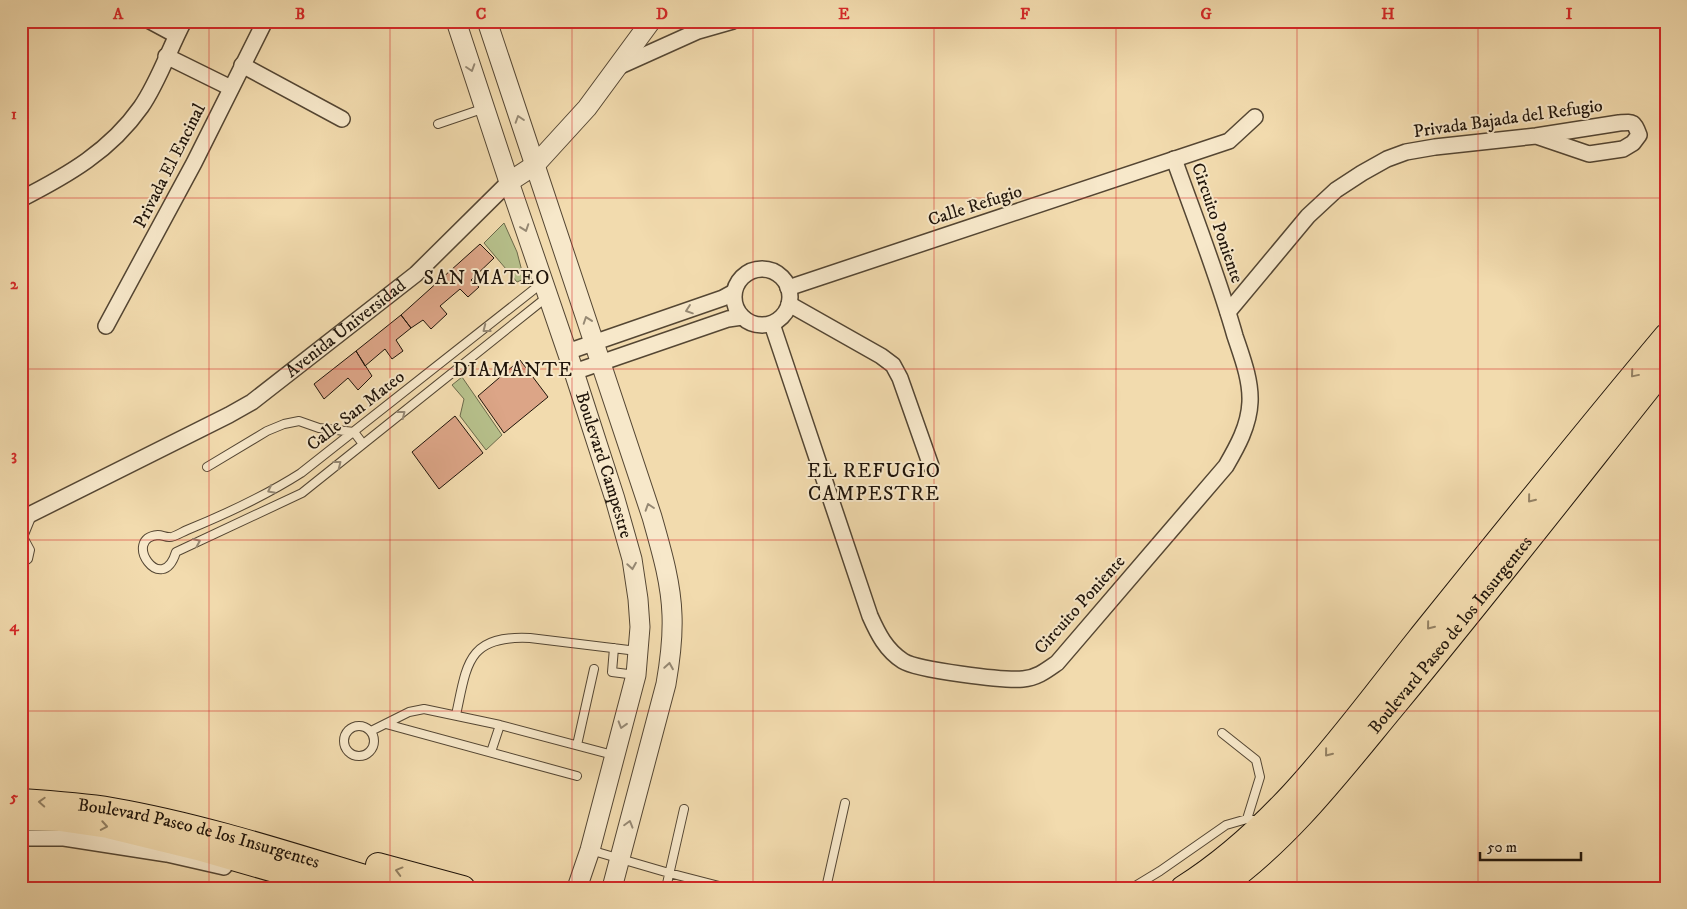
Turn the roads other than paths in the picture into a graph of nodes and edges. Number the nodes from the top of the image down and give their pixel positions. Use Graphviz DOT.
graph roads {
  1 [pos="150,21"];
  2 [pos="184,21"];
  3 [pos="265,21"];
  4 [pos="456,21"];
  5 [pos="487,21"];
  6 [pos="651,21"];
  7 [pos="733,21"];
  8 [pos="693,26"];
  9 [pos="176,36"];
  10 [pos="166,56"];
  11 [pos="242,65"];
  12 [pos="618,67"];
  13 [pos="231,88"];
  14 [pos="485,108"];
  15 [pos="1256,117"];
  16 [pos="342,119"];
  17 [pos="438,124"];
  18 [pos="1536,136"];
  19 [pos="1174,159"];
  20 [pos="535,165"];
  21 [pos="508,182"];
  22 [pos="21,199"];
  23 [pos="788,288"];
  24 [pos="546,289"];
  25 [pos="734,292"];
  26 [pos="789,304"];
  27 [pos="1228,312"];
  28 [pos="742,317"];
  29 [pos="772,324"];
  30 [pos="106,326"];
  31 [pos="1666,336"];
  32 [pos="594,342"];
  33 [pos="567,352"];
  34 [pos="601,362"];
  35 [pos="439,365"];
  36 [pos="1666,366"];
  37 [pos="574,372"];
  38 [pos="448,377"];
  39 [pos="1666,390"];
  40 [pos="354,432"];
  41 [pos="363,444"];
  42 [pos="931,466"];
  43 [pos="207,467"];
  44 [pos="27,517"];
  45 [pos="170,538"];
  46 [pos="176,552"];
  47 [pos="21,564"];
  48 [pos="614,648"];
  49 [pos="639,651"];
  50 [pos="594,669"];
  51 [pos="636,675"];
  52 [pos="456,715"];
  53 [pos="386,724"];
  54 [pos="500,726"];
  55 [pos="371,731"];
  56 [pos="1222,733"];
  57 [pos="577,745"];
  58 [pos="491,752"];
  59 [pos="613,755"];
  60 [pos="577,776"];
  61 [pos="21,801"];
  62 [pos="845,803"];
  63 [pos="684,809"];
  64 [pos="21,818"];
  65 [pos="1257,820"];
  66 [pos="21,838"];
  67 [pos="204,840"];
  68 [pos="590,850"];
  69 [pos="619,858"];
  70 [pos="224,867"];
  71 [pos="669,873"];
  72 [pos="278,888"];
  73 [pos="337,888"];
  74 [pos="401,888"];
  75 [pos="464,888"];
  76 [pos="577,888"];
  77 [pos="612,888"];
  78 [pos="666,888"];
  79 [pos="727,888"];
  80 [pos="826,888"];
  81 [pos="1132,888"];
  82 [pos="1184,888"];
  83 [pos="1219,888"];
  84 [pos="1244,888"];
  1 -- 9 [label="street"];
  2 -- 9 [label="street"];
  3 -- 11 [label="street, Privada El Encinal"];
  4 -- 14 [label="street, Boulevard Campestre, one-way"];
  20 -- 5 [label="street, Boulevard Campestre, one-way"];
  6 -- 12 [label="street, Avenida Universidad"];
  7 -- 8 [label="street"];
  8 -- 12 [label="street"];
  9 -- 10 [label="street"];
  10 -- 13 [label="street"];
  10 -- 22 [label="street"];
  11 -- 13 [label="street, Privada El Encinal"];
  11 -- 16 [label="street"];
  12 -- 20 [label="street, Avenida Universidad"];
  13 -- 30 [label="street, Privada El Encinal"];
  14 -- 17 [label="lane"];
  14 -- 21 [label="street, Boulevard Campestre"];
  15 -- 19 [label="street, Calle Refugio"];
  18 -- 18 [label="street, Privada Bajada del Refugio"];
  18 -- 27 [label="street, Privada Bajada del Refugio"];
  19 -- 23 [label="street, Calle Refugio"];
  19 -- 27 [label="street, Circuito Poniente"];
  20 -- 21 [label="street, Avenida Universidad"];
  32 -- 20 [label="street, Boulevard Campestre, one-way"];
  21 -- 24 [label="street, Boulevard Campestre, one-way"];
  21 -- 44 [label="street, Avenida Universidad"];
  23 -- 25 [label="street"];
  23 -- 26 [label="street"];
  24 -- 33 [label="street, Boulevard Campestre"];
  24 -- 35 [label="lane, Calle San Mateo, one-way"];
  24 -- 38 [label="lane, Calle San Mateo"];
  25 -- 28 [label="street"];
  25 -- 32 [label="street, one-way"];
  26 -- 29 [label="street"];
  26 -- 42 [label="street"];
  27 -- 29 [label="street, Circuito Poniente"];
  28 -- 29 [label="street"];
  28 -- 34 [label="street"];
  31 -- 65 [label="main road, one-way"];
  32 -- 33 [label="street"];
  32 -- 34 [label="street, Boulevard Campestre"];
  33 -- 37 [label="street, Boulevard Campestre"];
  34 -- 37 [label="street"];
  69 -- 34 [label="street, Boulevard Campestre, one-way"];
  35 -- 38 [label="lane"];
  35 -- 40 [label="lane, Calle San Mateo"];
  36 -- 83 [label="main road, Boulevard Paseo de los Insurgentes"];
  37 -- 49 [label="street, Boulevard Campestre, one-way"];
  41 -- 38 [label="lane, Calle San Mateo, one-way"];
  39 -- 84 [label="main road, Boulevard Paseo de los Insurgentes"];
  40 -- 41 [label="lane"];
  40 -- 43 [label="lane"];
  40 -- 45 [label="lane, Calle San Mateo, one-way"];
  46 -- 41 [label="lane, Calle San Mateo, one-way"];
  44 -- 47 [label="lane"];
  45 -- 46 [label="lane"];
  45 -- 46 [label="lane, Calle San Mateo"];
  48 -- 49 [label="lane"];
  48 -- 51 [label="lane"];
  48 -- 52 [label="lane"];
  49 -- 51 [label="street, Boulevard Campestre"];
  50 -- 57 [label="lane"];
  51 -- 59 [label="street, Boulevard Campestre, one-way"];
  52 -- 53 [label="lane"];
  52 -- 54 [label="lane"];
  53 -- 55 [label="lane"];
  53 -- 58 [label="lane"];
  54 -- 57 [label="lane"];
  54 -- 58 [label="lane"];
  55 -- 55 [label="lane"];
  56 -- 65 [label="lane"];
  57 -- 59 [label="lane"];
  58 -- 60 [label="lane"];
  59 -- 68 [label="street, Boulevard Campestre"];
  67 -- 61 [label="main road, Boulevard Paseo de los Insurgentes, one-way"];
  62 -- 80 [label="lane"];
  63 -- 71 [label="lane"];
  64 -- 67 [label="main road, Boulevard Paseo de los Insurgentes, one-way"];
  65 -- 81 [label="lane"];
  65 -- 82 [label="main road"];
  66 -- 70 [label="street"];
  67 -- 70 [label="main road"];
  67 -- 73 [label="main road, Boulevard Paseo de los Insurgentes"];
  67 -- 74 [label="main road, Boulevard Paseo de los Insurgentes"];
  75 -- 67 [label="main road, one-way"];
  68 -- 69 [label="lane"];
  68 -- 76 [label="street, Boulevard Campestre"];
  69 -- 71 [label="lane"];
  69 -- 77 [label="street, Boulevard Campestre"];
  70 -- 72 [label="main road"];
  71 -- 78 [label="lane"];
  71 -- 79 [label="lane"];
}
